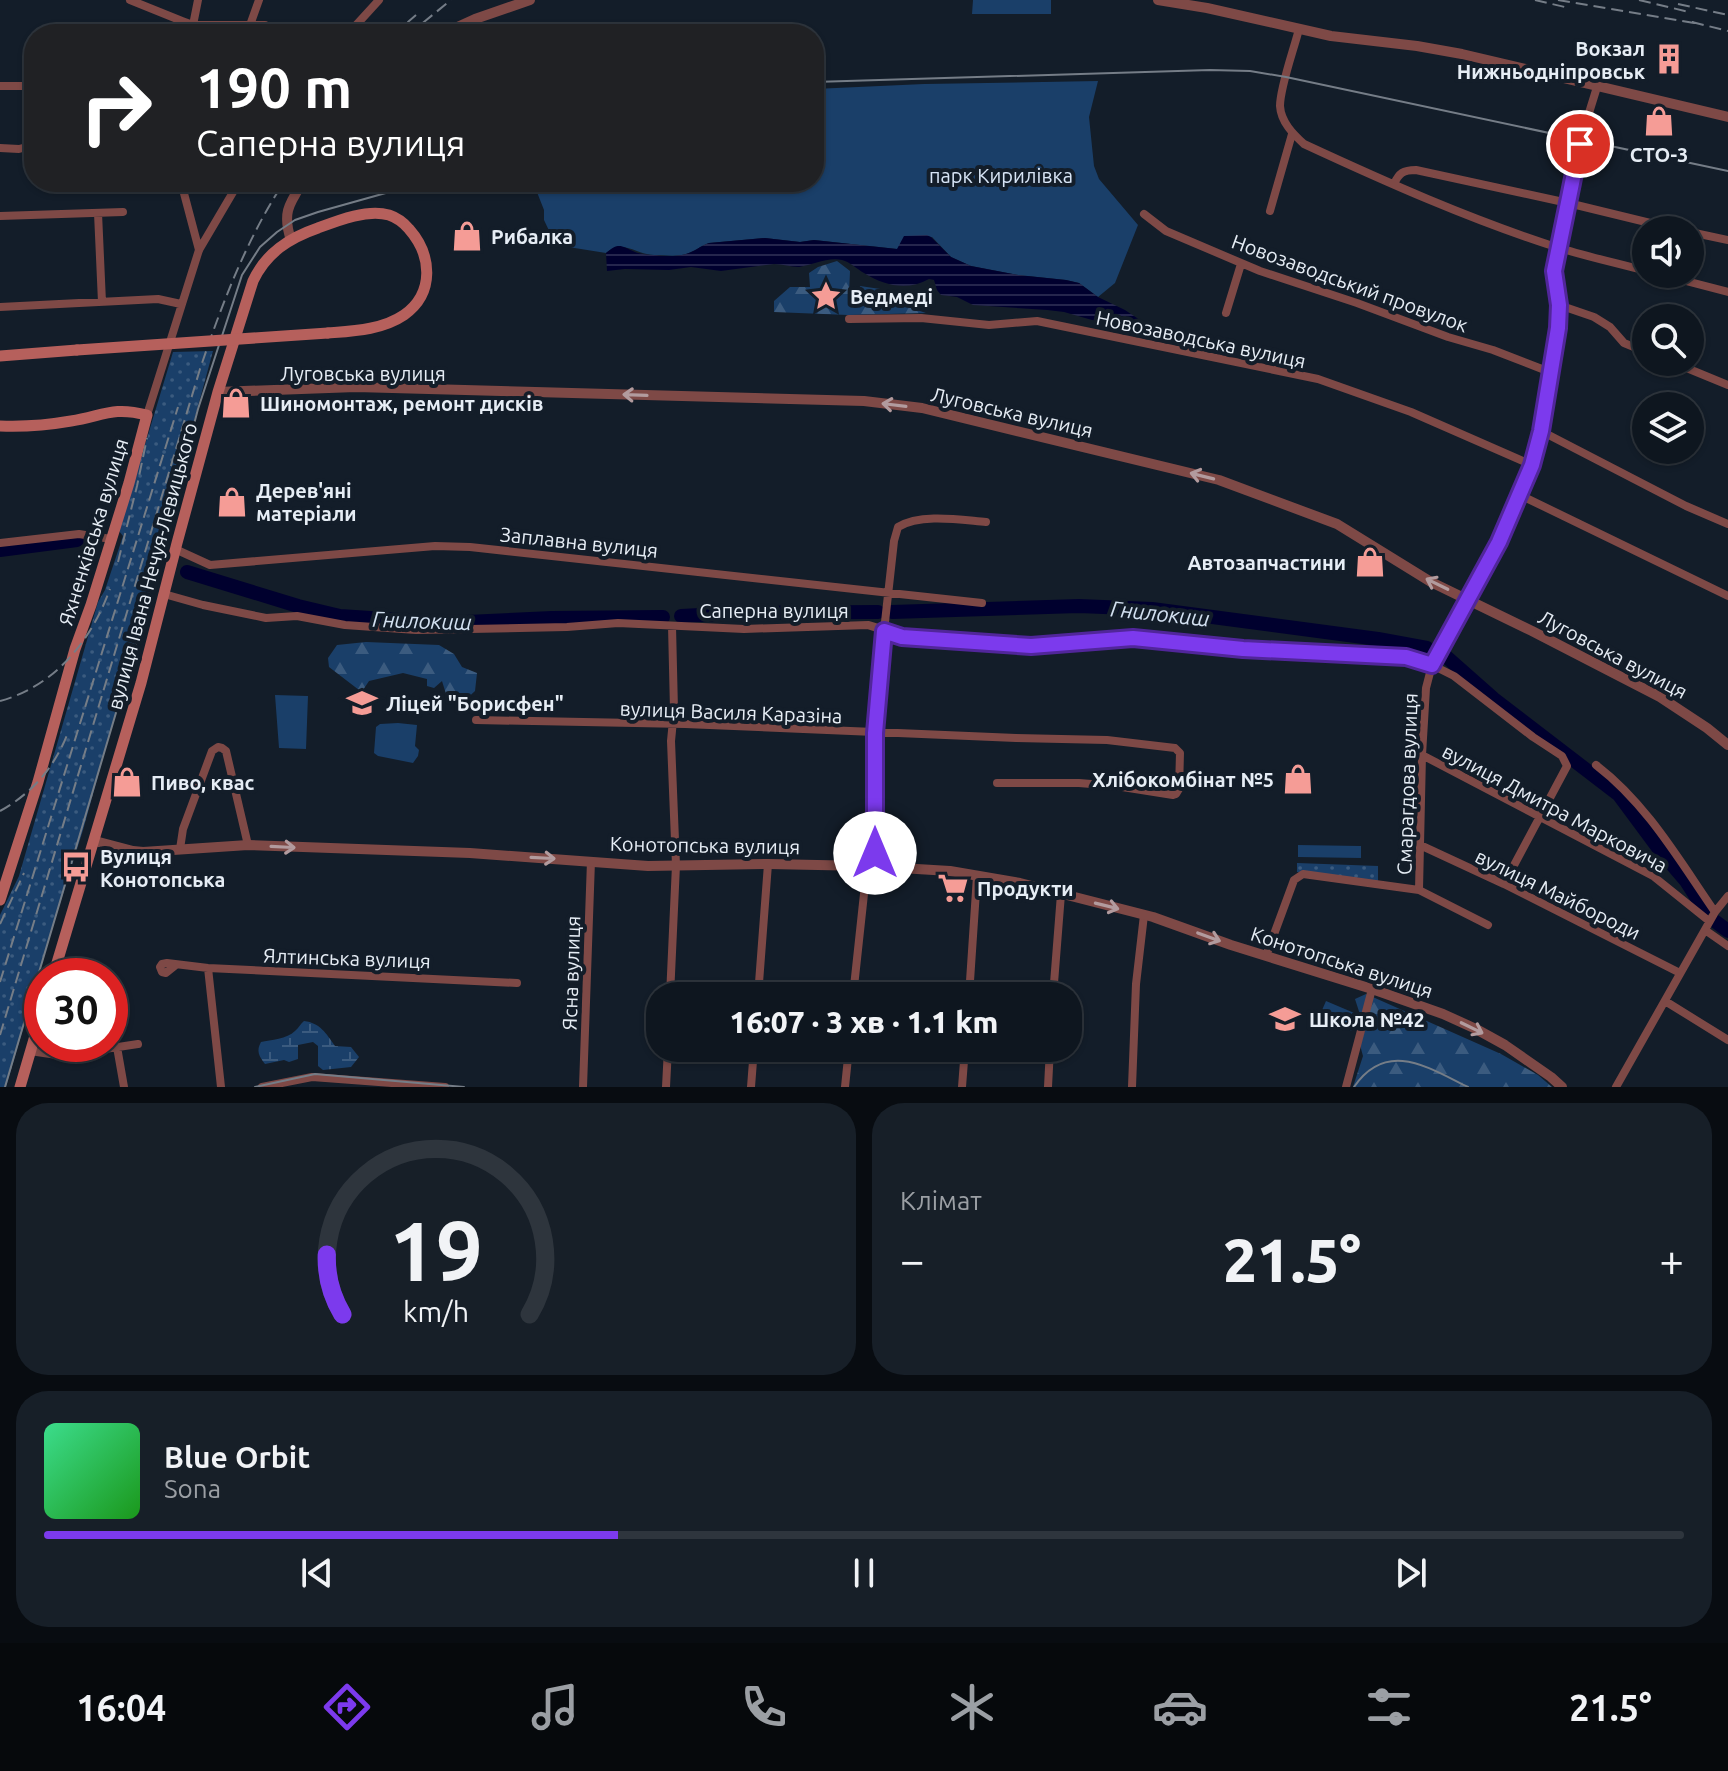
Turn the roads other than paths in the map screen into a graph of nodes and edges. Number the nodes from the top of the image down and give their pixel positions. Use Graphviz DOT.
graph roads {
  1 [pos="130,0"];
  2 [pos="198,0"];
  3 [pos="259,0"];
  4 [pos="379,0"];
  5 [pos="530,0"];
  6 [pos="1158,0"];
  7 [pos="182,21"];
  8 [pos="181,24"];
  9 [pos="190,24"];
  10 [pos="193,24"];
  11 [pos="250,24"];
  12 [pos="357,24"];
  13 [pos="464,24"];
  14 [pos="1299,29"];
  15 [pos="0,86"];
  16 [pos="24,86"];
  17 [pos="1597,87"];
  18 [pos="1728,117"];
  19 [pos="1292,134"];
  20 [pos="0,148"];
  21 [pos="24,148"];
  22 [pos="1394,184"];
  23 [pos="184,192"];
  24 [pos="233,192"];
  25 [pos="297,192"];
  26 [pos="1568,203"];
  27 [pos="1270,211"];
  28 [pos="123,212"];
  29 [pos="98,213"];
  30 [pos="1144,214"];
  31 [pos="0,216"];
  32 [pos="1632,219"];
  33 [pos="1704,235"];
  34 [pos="291,240"];
  35 [pos="1728,240"];
  36 [pos="1559,248"];
  37 [pos="199,250"];
  38 [pos="1241,264"];
  39 [pos="1632,267"];
  40 [pos="1704,286"];
  41 [pos="1728,292"];
  42 [pos="102,302"];
  43 [pos="181,304"];
  44 [pos="1559,305"];
  45 [pos="0,307"];
  46 [pos="1226,313"];
  47 [pos="849,319"];
  48 [pos="1632,346"];
  49 [pos="0,356"];
  50 [pos="1551,367"];
  51 [pos="1704,375"];
  52 [pos="1728,385"];
  53 [pos="218,392"];
  54 [pos="147,415"];
  55 [pos="0,426"];
  56 [pos="1541,431"];
  57 [pos="1532,465"];
  58 [pos="1520,495"];
  59 [pos="986,522"];
  60 [pos="1728,524"];
  61 [pos="111,539"];
  62 [pos="0,543"];
  63 [pos="175,549"];
  64 [pos="890,593"];
  65 [pos="164,594"];
  66 [pos="1728,596"];
  67 [pos="1468,599"];
  68 [pos="982,603"];
  69 [pos="672,626"];
  70 [pos="884,631"];
  71 [pos="1432,665"];
  72 [pos="476,720"];
  73 [pos="672,725"];
  74 [pos="875,733"];
  75 [pos="1728,745"];
  76 [pos="1422,755"];
  77 [pos="1596,765"];
  78 [pos="997,783"];
  79 [pos="1541,817"];
  80 [pos="95,841"];
  81 [pos="248,845"];
  82 [pos="1420,845"];
  83 [pos="180,849"];
  84 [pos="591,861"];
  85 [pos="768,864"];
  86 [pos="676,865"];
  87 [pos="867,866"];
  88 [pos="977,876"];
  89 [pos="1504,884"];
  90 [pos="1419,890"];
  91 [pos="1061,894"];
  92 [pos="1728,896"];
  93 [pos="0,900"];
  94 [pos="1715,912"];
  95 [pos="1144,915"];
  96 [pos="1488,925"];
  97 [pos="1707,925"];
  98 [pos="1728,946"];
  99 [pos="1266,956"];
  100 [pos="59,958"];
  101 [pos="176,965"];
  102 [pos="208,968"];
  103 [pos="1680,973"];
  104 [pos="671,982"];
  105 [pos="759,982"];
  106 [pos="855,982"];
  107 [pos="970,982"];
  108 [pos="1054,982"];
  109 [pos="517,983"];
  110 [pos="1372,989"];
  111 [pos="1665,1001"];
  112 [pos="1728,1040"];
  113 [pos="138,1044"];
  114 [pos="128,1045"];
  115 [pos="27,1062"];
  116 [pos="120,1062"];
  117 [pos="667,1062"];
  118 [pos="753,1062"];
  119 [pos="848,1062"];
  120 [pos="964,1062"];
  121 [pos="1049,1062"];
  122 [pos="382,1084"];
  123 [pos="20,1087"];
  124 [pos="124,1087"];
  125 [pos="221,1087"];
  126 [pos="262,1087"];
  127 [pos="445,1087"];
  128 [pos="583,1087"];
  129 [pos="666,1087"];
  130 [pos="751,1087"];
  131 [pos="845,1087"];
  132 [pos="962,1087"];
  133 [pos="1048,1087"];
  134 [pos="1132,1087"];
  135 [pos="1346,1087"];
  136 [pos="1562,1087"];
  137 [pos="1616,1087"];
  1 -- 7 [label="street"];
  2 -- 10 [label="street"];
  3 -- 11 [label="street"];
  4 -- 12 [label="street"];
  5 -- 13 [label="street"];
  6 -- 14 [label="street"];
  7 -- 8 [label="street"];
  7 -- 9 [label="street"];
  14 -- 17 [label="street"];
  14 -- 19 [label="street"];
  15 -- 16 [label="street"];
  17 -- 18 [label="street"];
  17 -- 26 [label="street, Смарагдова вулиця"];
  19 -- 22 [label="street"];
  19 -- 27 [label="street"];
  20 -- 21 [label="street"];
  22 -- 26 [label="street"];
  22 -- 36 [label="street"];
  23 -- 37 [label="street"];
  24 -- 37 [label="street, Яхненківська вулиця"];
  25 -- 34 [label="street"];
  26 -- 32 [label="street"];
  26 -- 36 [label="street, Смарагдова вулиця"];
  28 -- 29 [label="street"];
  29 -- 31 [label="street"];
  29 -- 42 [label="street"];
  30 -- 38 [label="street, Новозаводський провулок"];
  33 -- 35 [label="street"];
  34 -- 49 [label="main road, вулиця Івана Нечуя-Левицького, bridge"];
  34 -- 53 [label="main road, вулиця Івана Нечуя-Левицького"];
  36 -- 39 [label="street"];
  36 -- 44 [label="street, Смарагдова вулиця"];
  37 -- 43 [label="street, Яхненківська вулиця"];
  38 -- 46 [label="street"];
  38 -- 50 [label="street, Новозаводський провулок"];
  40 -- 41 [label="street"];
  42 -- 43 [label="street"];
  42 -- 45 [label="street"];
  43 -- 54 [label="street, Яхненківська вулиця"];
  44 -- 48 [label="street"];
  44 -- 50 [label="street, Смарагдова вулиця"];
  47 -- 57 [label="street, Новозаводська вулиця"];
  50 -- 56 [label="street, Смарагдова вулиця"];
  51 -- 52 [label="street"];
  53 -- 63 [label="main road, вулиця Івана Нечуя-Левицького"];
  67 -- 53 [label="street, Луговська вулиця, one-way"];
  54 -- 55 [label="main road"];
  54 -- 61 [label="main road, Яхненківська вулиця"];
  56 -- 57 [label="street, Смарагдова вулиця"];
  56 -- 60 [label="street"];
  57 -- 58 [label="street, Смарагдова вулиця"];
  58 -- 66 [label="street"];
  58 -- 67 [label="street, Смарагдова вулиця"];
  59 -- 64 [label="street"];
  61 -- 62 [label="street"];
  61 -- 93 [label="main road, Яхненківська вулиця"];
  63 -- 64 [label="street, Заплавна вулиця"];
  63 -- 65 [label="main road, вулиця Івана Нечуя-Левицького"];
  64 -- 68 [label="street, Заплавна вулиця"];
  64 -- 70 [label="street"];
  65 -- 69 [label="street, Саперна вулиця"];
  65 -- 80 [label="main road, вулиця Івана Нечуя-Левицького"];
  67 -- 71 [label="street, Смарагдова вулиця"];
  67 -- 75 [label="street, Луговська вулиця"];
  69 -- 70 [label="street, Саперна вулиця"];
  69 -- 73 [label="street"];
  70 -- 71 [label="street, Саперна вулиця"];
  70 -- 74 [label="street"];
  71 -- 76 [label="street, Смарагдова вулиця"];
  71 -- 79 [label="street, Саперна вулиця"];
  72 -- 73 [label="street, вулиця Василя Каразіна"];
  73 -- 74 [label="street, вулиця Василя Каразіна"];
  73 -- 86 [label="street"];
  74 -- 78 [label="street, вулиця Василя Каразіна"];
  74 -- 87 [label="street"];
  76 -- 79 [label="street, вулиця Дмитра Марковича"];
  76 -- 82 [label="street, Смарагдова вулиця"];
  77 -- 94 [label="street"];
  79 -- 89 [label="street"];
  79 -- 97 [label="street, вулиця Дмитра Марковича"];
  80 -- 83 [label="street, Конотопська вулиця"];
  80 -- 100 [label="main road, вулиця Івана Нечуя-Левицького"];
  81 -- 83 [label="street, Конотопська вулиця"];
  81 -- 83 [label="street"];
  81 -- 84 [label="street, Конотопська вулиця, one-way"];
  82 -- 89 [label="street, вулиця Майбороди"];
  82 -- 90 [label="street, Смарагдова вулиця"];
  84 -- 86 [label="street, Конотопська вулиця"];
  84 -- 128 [label="street, Ясна вулиця"];
  85 -- 86 [label="street, Конотопська вулиця"];
  85 -- 87 [label="street, Конотопська вулиця"];
  85 -- 105 [label="street"];
  86 -- 104 [label="street"];
  87 -- 88 [label="street, Конотопська вулиця"];
  87 -- 106 [label="street"];
  88 -- 91 [label="street, Конотопська вулиця"];
  88 -- 107 [label="street"];
  89 -- 103 [label="street, вулиця Майбороди"];
  90 -- 96 [label="street"];
  90 -- 99 [label="street"];
  91 -- 95 [label="street, Конотопська вулиця, one-way"];
  91 -- 108 [label="street"];
  92 -- 94 [label="street"];
  94 -- 97 [label="street"];
  95 -- 99 [label="street, Конотопська вулиця, one-way"];
  95 -- 134 [label="street"];
  97 -- 98 [label="street"];
  97 -- 103 [label="street"];
  99 -- 110 [label="street, Конотопська вулиця"];
  101 -- 102 [label="street, Ялтинська вулиця"];
  102 -- 109 [label="street, Ялтинська вулиця"];
  102 -- 125 [label="street"];
  103 -- 111 [label="street"];
  110 -- 135 [label="street"];
  110 -- 136 [label="street, Конотопська вулиця, one-way"];
  111 -- 112 [label="street"];
  111 -- 137 [label="street"];
  113 -- 114 [label="street"];
  115 -- 123 [label="main road"];
  116 -- 124 [label="street"];
  117 -- 129 [label="street"];
  118 -- 130 [label="street"];
  119 -- 131 [label="street"];
  120 -- 132 [label="street"];
  121 -- 133 [label="street"];
  122 -- 126 [label="street"];
  122 -- 127 [label="street"];
}
